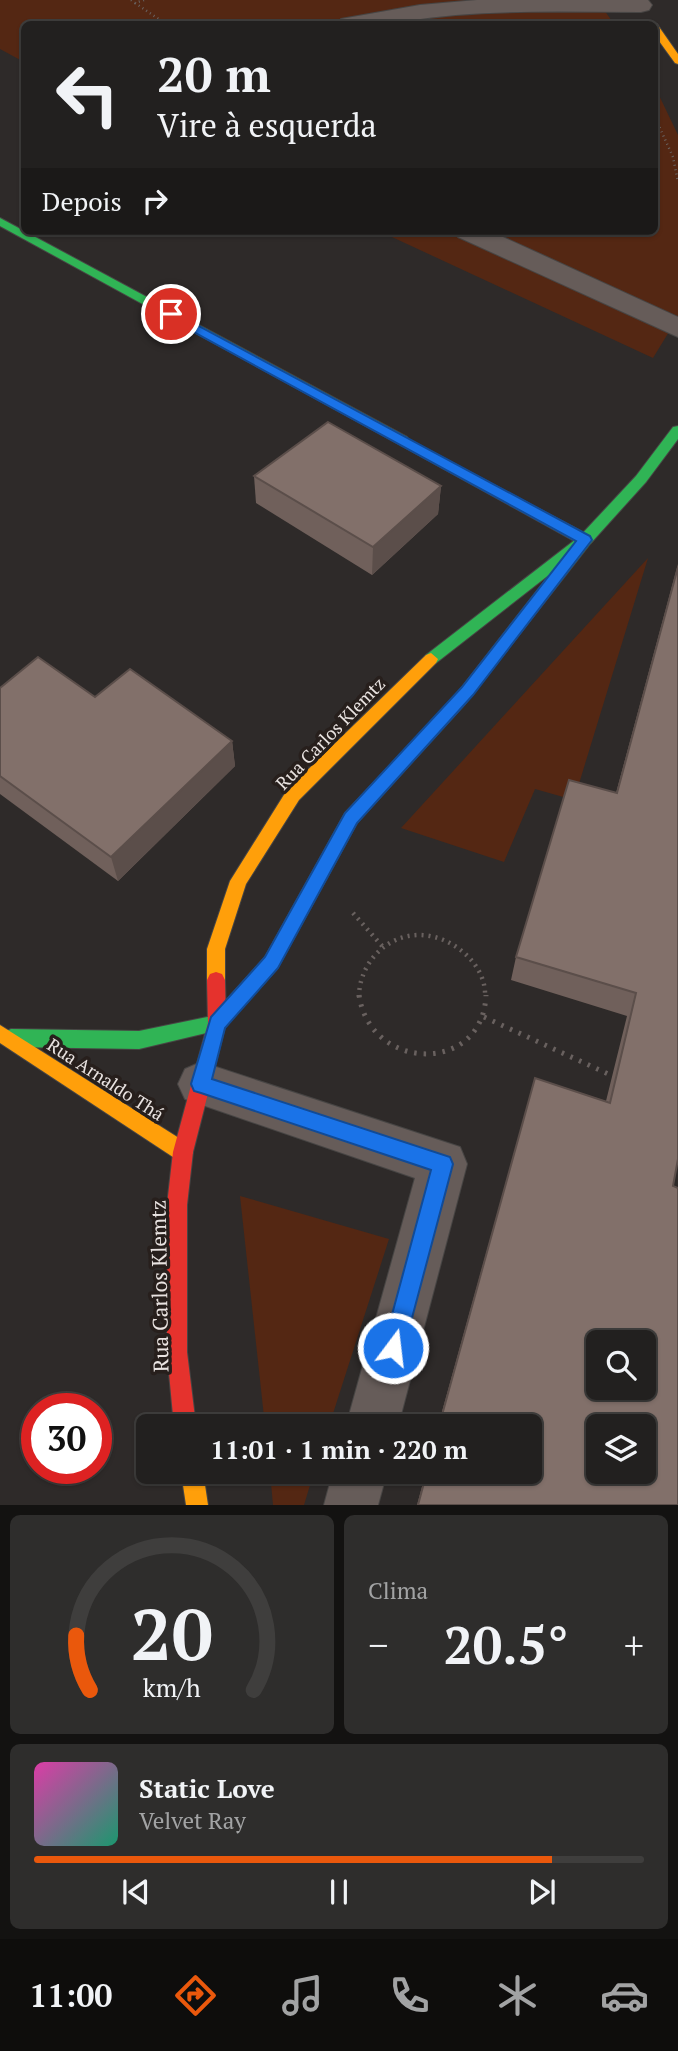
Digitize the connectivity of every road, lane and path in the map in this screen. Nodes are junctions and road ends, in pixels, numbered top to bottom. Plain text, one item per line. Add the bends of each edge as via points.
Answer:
1 (131, 0) edge
2 (144, 0) edge
3 (135, 3) junction
4 (639, 3) edge
5 (162, 21) edge
6 (368, 21) edge
7 (651, 21) edge
8 (658, 31) edge
9 (678, 61) edge
10 (658, 124) edge
11 (678, 182) edge
12 (0, 221) edge
13 (21, 232) edge
14 (26, 235) edge
15 (477, 235) edge
16 (678, 328) edge
17 (678, 430) edge
18 (585, 540) junction
19 (484, 1017) junction
20 (217, 1023) junction
21 (4, 1035) edge
22 (618, 1079) edge
23 (201, 1084) junction
24 (183, 1152) junction
25 (184, 1414) edge
26 (375, 1414) edge
27 (194, 1484) edge
28 (357, 1484) edge
29 (197, 1505) edge
30 (351, 1505) edge

1 - 3 path
2 - 3 path
3 - 5 path
4 - 6 street via 466,9
4 - 7 main road
8 - 9 main road
10 - 11 path
12 - 13 main road
14 - 18 main road
15 - 16 street
17 - 18 main road, Rua Carlos Klemtz
18 - 20 main road, Rua Carlos Klemtz via 468,691 351,818 271,963
18 - 20 main road, Rua Carlos Klemtz via 423,664 293,795 239,881 223,926 216,949
19 - 19 path via 485,979 460,947 442,939 401,938 368,960 360,978 358,998 363,1017 375,1034 414,1054 436,1054 457,1047 474,1034
19 - 22 path
20 - 21 main road, Rua Arnaldo Thá via 139,1040
20 - 23 main road, Rua Carlos Klemtz
21 - 24 main road, Rua Arnaldo Thá
23 - 24 main road, Rua Carlos Klemtz
23 - 26 street via 443,1164
24 - 25 main road, Rua Carlos Klemtz via 175,1270
27 - 29 main road
28 - 30 street

